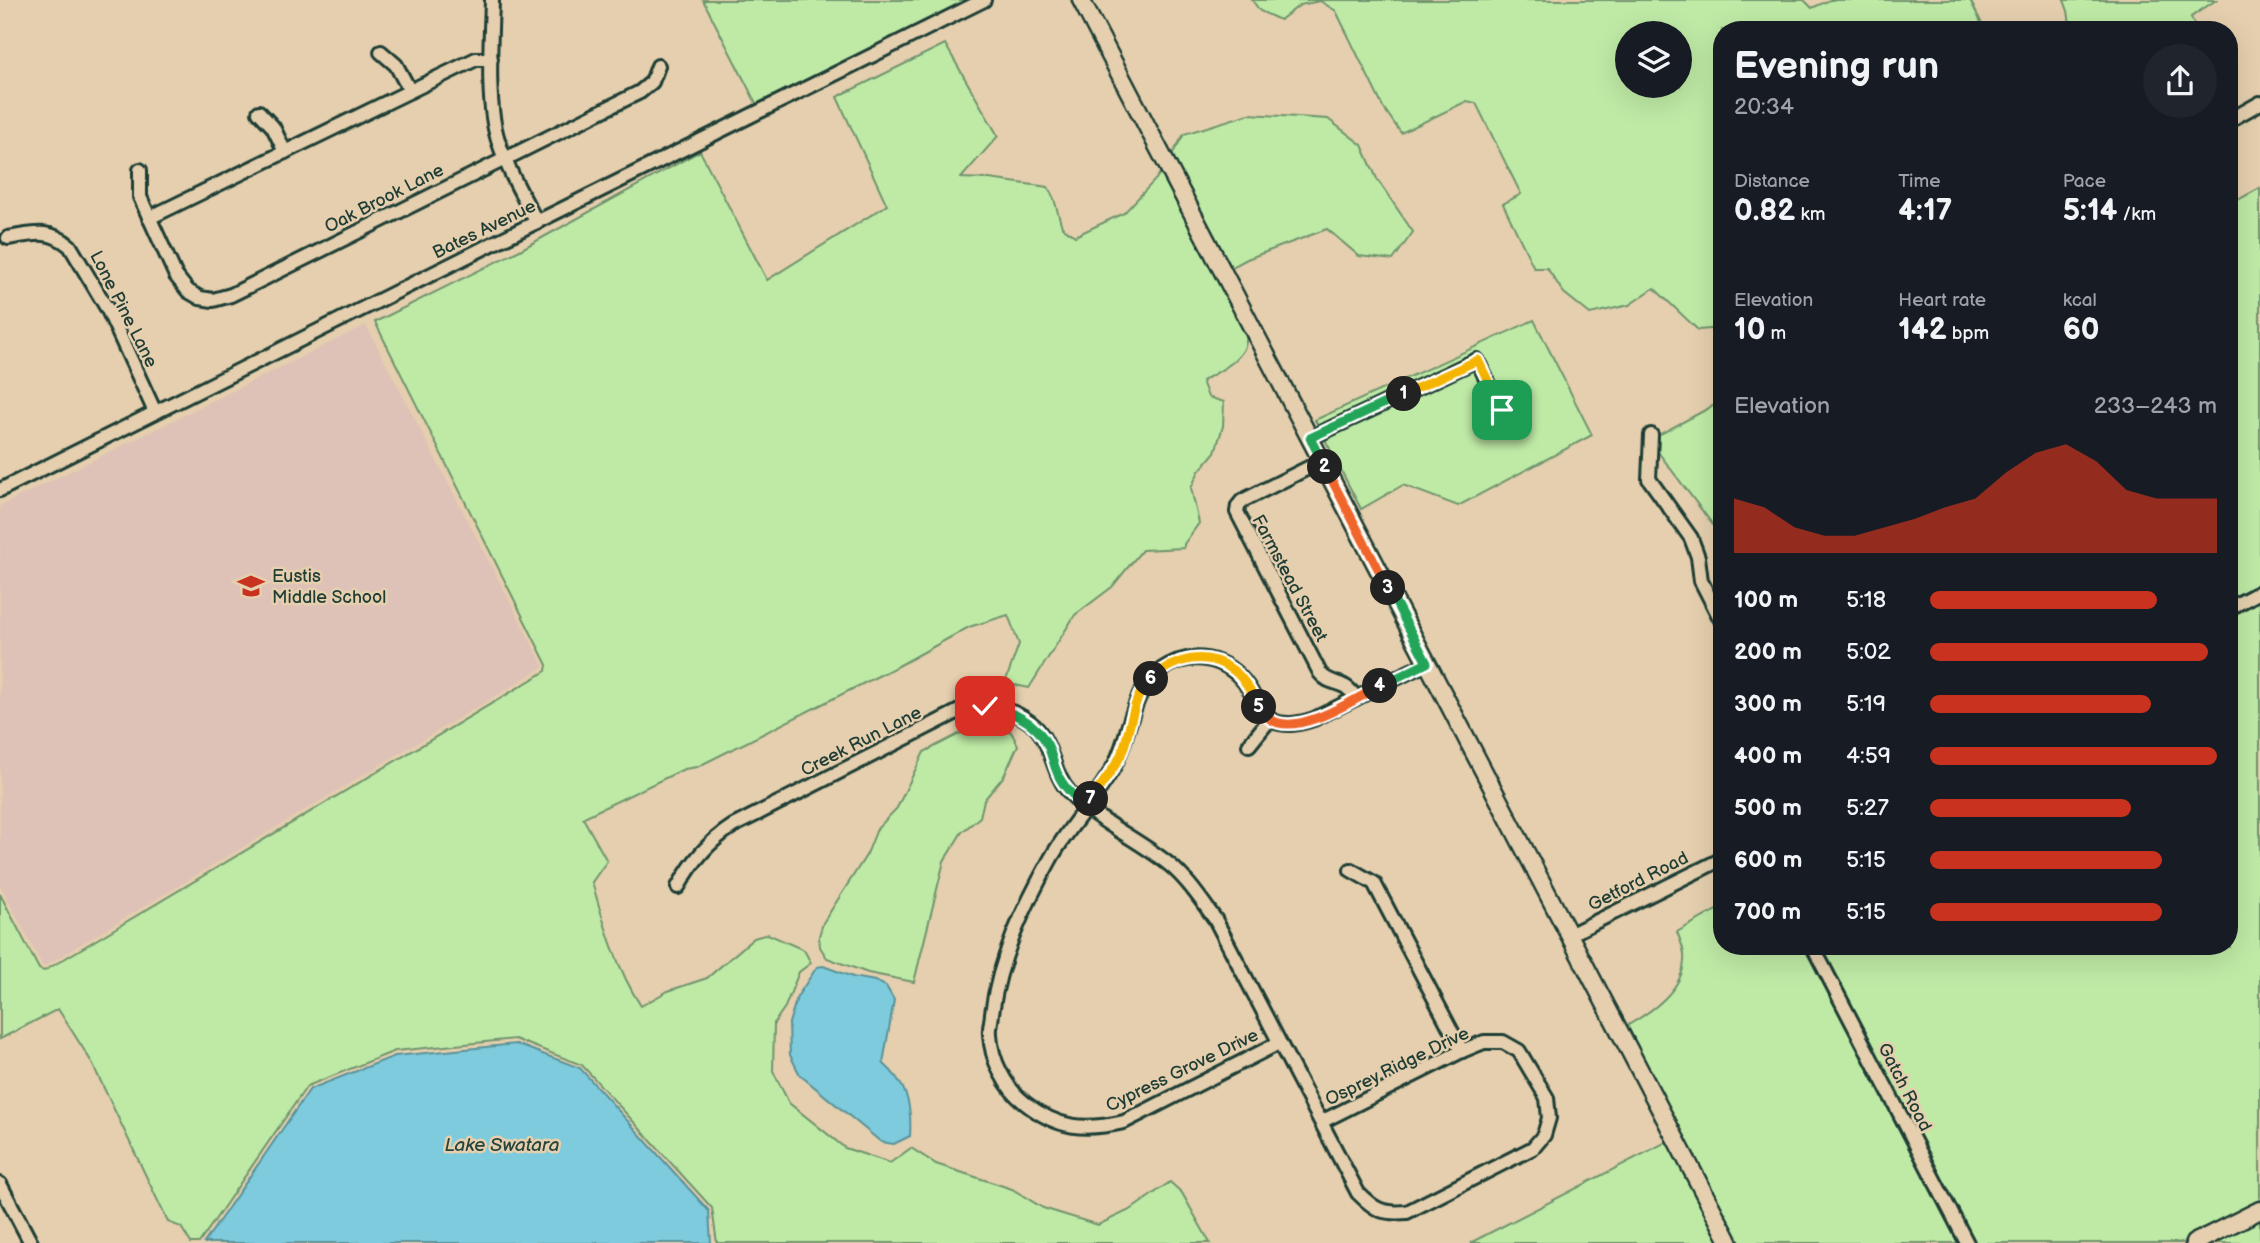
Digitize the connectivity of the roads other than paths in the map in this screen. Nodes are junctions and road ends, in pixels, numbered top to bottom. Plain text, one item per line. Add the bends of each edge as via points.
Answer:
1 (492, 0) edge
2 (984, 0) edge
3 (1081, 0) edge
4 (381, 52) dead end
5 (491, 60) junction
6 (658, 66) dead end
7 (410, 91) junction
8 (2260, 103) edge
9 (259, 112) dead end
10 (2238, 116) edge
11 (285, 152) junction
12 (504, 158) junction
13 (140, 170) dead end
14 (149, 218) junction
15 (537, 223) junction
16 (8, 238) dead end
17 (1502, 410) dead end
18 (155, 412) junction
19 (1651, 435) dead end
20 (1310, 438) junction
21 (1322, 461) junction
22 (0, 490) edge
23 (2260, 592) edge
24 (1713, 604) edge
25 (2238, 604) edge
26 (1427, 663) junction
27 (1356, 698) junction
28 (1270, 719) junction
29 (1249, 746) dead end
30 (1085, 806) junction
31 (1713, 863) edge
32 (1352, 870) dead end
33 (678, 887) dead end
34 (1569, 935) junction
35 (1817, 955) edge
36 (1279, 1043) junction
37 (1462, 1051) junction
38 (1321, 1122) junction
39 (0, 1184) edge
40 (2260, 1210) edge
41 (31, 1243) edge
42 (1730, 1243) edge
43 (1967, 1243) edge
44 (2194, 1243) edge

1 - 5 street
2 - 15 street, Bates Avenue
3 - 20 main road
4 - 7 street via 396,65
5 - 7 street via 476,59
5 - 12 street via 493,118
6 - 12 street, Oak Brook Lane via 652,82 640,92
7 - 11 street
8 - 10 street
9 - 11 street via 273,127
11 - 14 street
12 - 14 street, Oak Brook Lane via 213,300 188,291 176,276
12 - 15 street
13 - 14 street, Oak Brook Lane via 140,197
15 - 18 street, Bates Avenue
16 - 18 street, Lone Pine Lane via 41,233 71,246 108,310
17 - 20 street via 1478,360
18 - 22 street, Bates Avenue
19 - 24 street via 1649,479 1691,538 1701,581
20 - 21 main road
21 - 26 main road
21 - 27 street, Farmstead Street via 1242,501 1237,512 1321,675 1346,686
23 - 25 street
26 - 27 street
26 - 34 main road
27 - 28 street via 1298,724
28 - 29 street
28 - 30 street, Cypress Grove Drive via 1235,671 1200,657 1180,660 1147,682 1137,699 1121,755
30 - 33 street, Creek Run Lane via 1060,781 1047,743 1032,724 985,706 959,711 733,826 714,838
30 - 36 street, Osprey Ridge Drive via 1171,866 1195,892 1215,919
30 - 36 street, Cypress Grove Drive via 1018,924 995,992 990,1034 1011,1090 1042,1117 1098,1128 1124,1122
31 - 34 street, Getford Road
32 - 37 street via 1374,883
34 - 42 main road
35 - 43 street, Gatch Road
36 - 38 street, Osprey Ridge Drive
37 - 38 street, Osprey Ridge Drive
37 - 38 street, Osprey Ridge Drive via 1484,1042 1503,1042 1519,1051 1547,1098 1549,1118 1544,1135 1533,1148 1407,1212 1389,1214 1372,1207 1358,1193
39 - 41 street
40 - 44 main road

